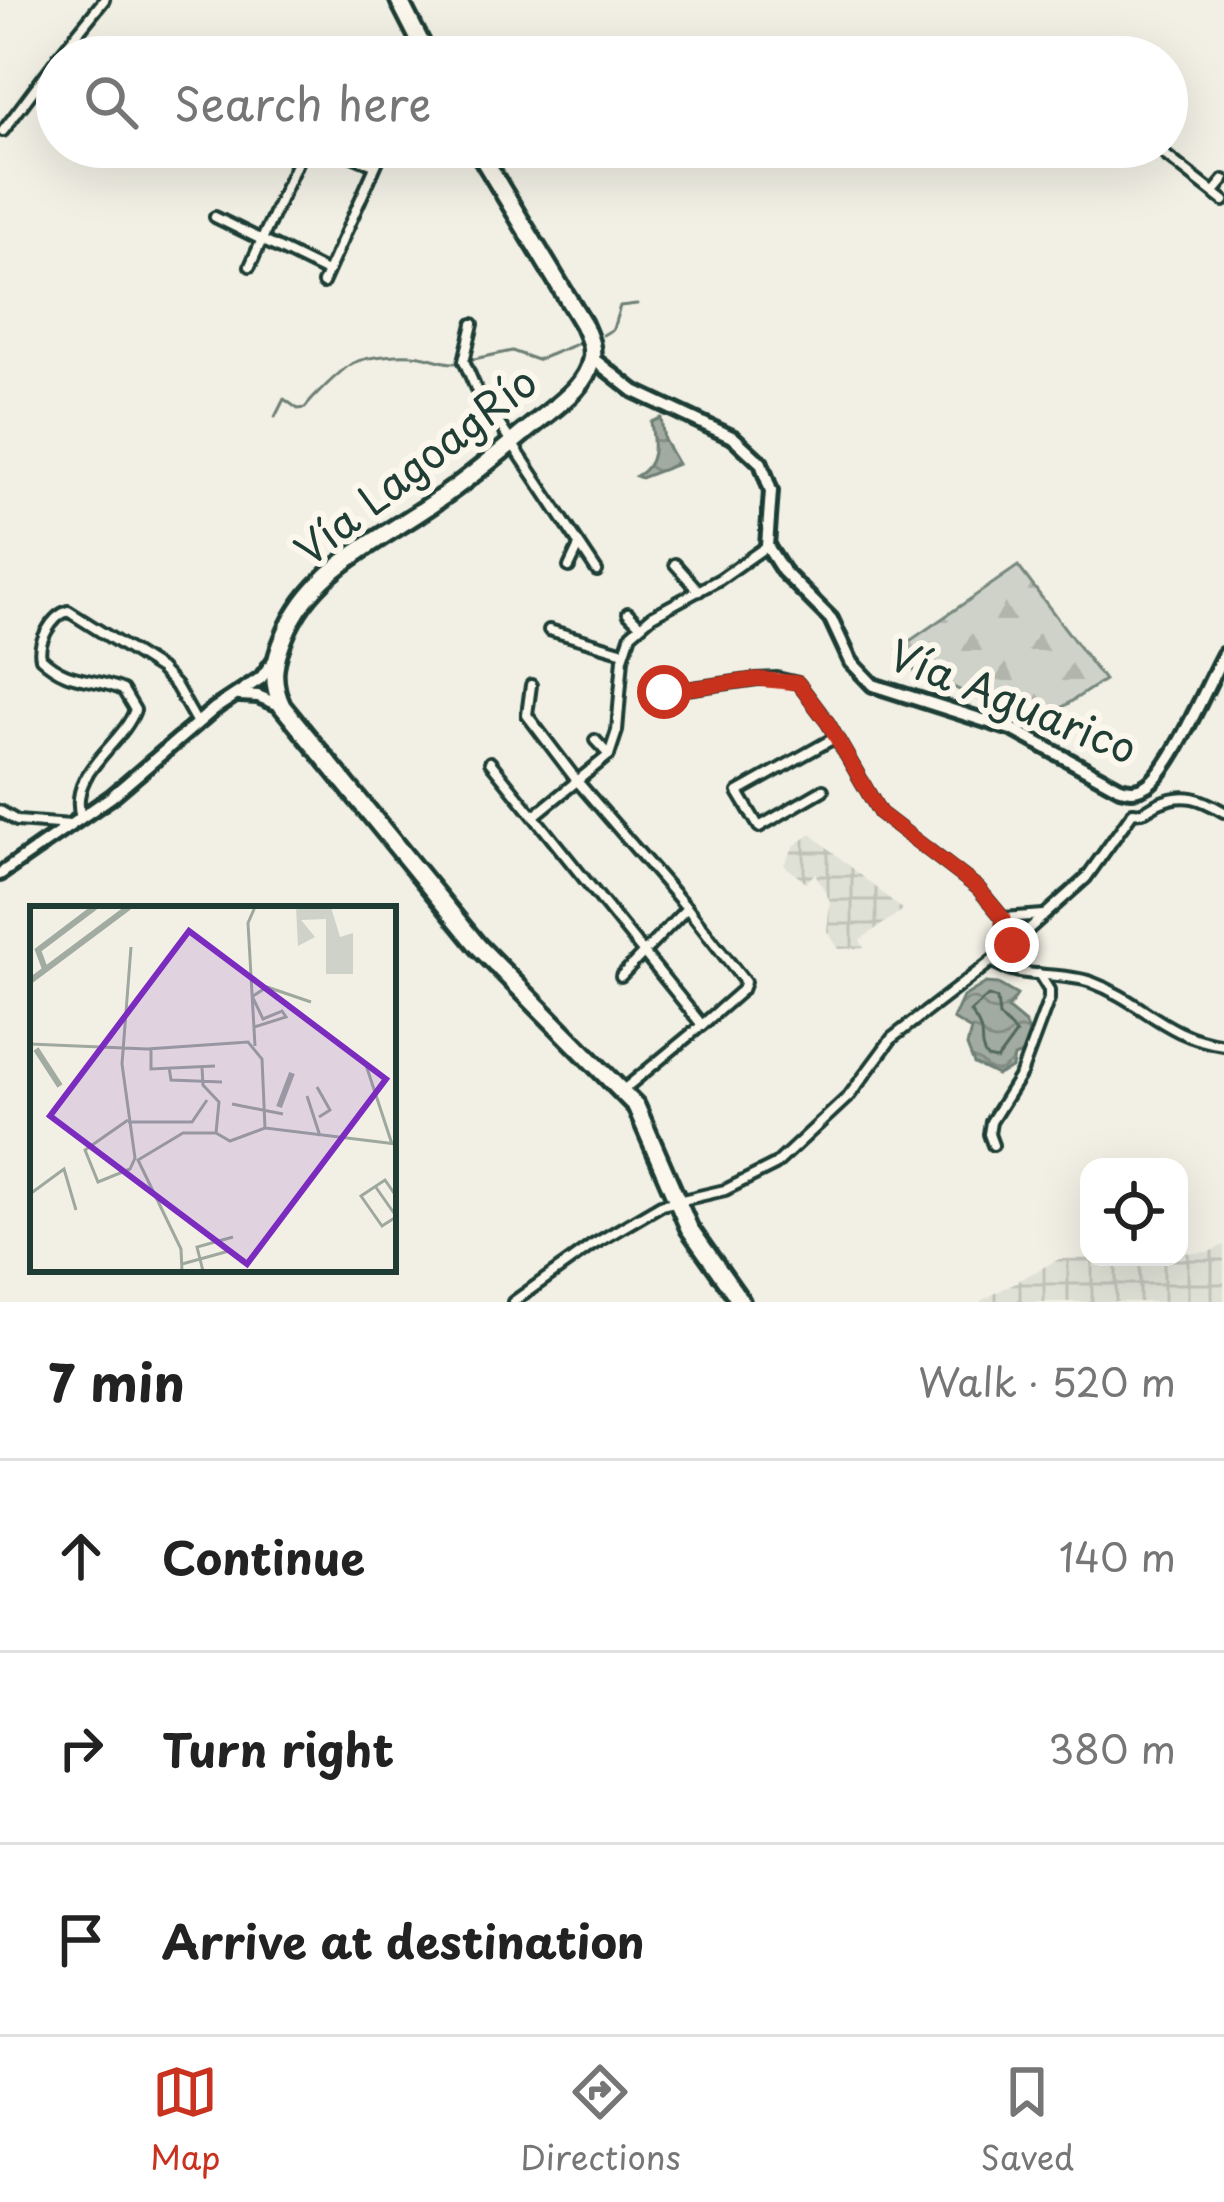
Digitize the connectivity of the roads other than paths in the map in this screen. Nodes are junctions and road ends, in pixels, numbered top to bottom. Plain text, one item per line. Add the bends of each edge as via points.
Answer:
1 (104, 0) edge
2 (399, 0) edge
3 (75, 36) edge
4 (417, 36) edge
5 (36, 87) edge
6 (2, 131) edge
7 (294, 168) edge
8 (373, 168) edge
9 (489, 168) edge
10 (1183, 168) edge
11 (1224, 180) edge
12 (1214, 192) junction
13 (1224, 201) edge
14 (215, 217) dead end
15 (261, 240) junction
16 (250, 266) dead end
17 (472, 324) dead end
18 (592, 358) junction
19 (513, 442) junction
20 (579, 546) junction
21 (766, 546) junction
22 (676, 564) dead end
23 (569, 567) dead end
24 (597, 571) dead end
25 (699, 591) junction
26 (628, 613) dead end
27 (640, 625) junction
28 (549, 630) dead end
29 (624, 652) junction
30 (1224, 654) edge
31 (276, 658) junction
32 (531, 685) dead end
33 (657, 692) dead end
34 (236, 696) junction
35 (282, 706) junction
36 (197, 724) junction
37 (836, 737) junction
38 (595, 740) dead end
39 (609, 755) junction
40 (490, 762) dead end
41 (578, 782) junction
42 (823, 790) dead end
43 (0, 812) edge
44 (1224, 812) edge
45 (534, 816) junction
46 (77, 823) junction
47 (0, 874) edge
48 (687, 908) junction
49 (1046, 915) junction
50 (1003, 918) junction
51 (643, 952) junction
52 (997, 958) junction
53 (1038, 972) junction
54 (620, 976) dead end
55 (702, 1024) junction
56 (1224, 1045) edge
57 (623, 1090) junction
58 (992, 1145) dead end
59 (678, 1200) junction
60 (513, 1302) edge
61 (741, 1302) edge

1 - 3 street
2 - 4 highway
5 - 6 street
7 - 15 street
8 - 15 street via 325,278
9 - 18 highway, Vía LagoagRío via 583,324
10 - 12 street
11 - 12 street
12 - 13 street
14 - 15 street
15 - 16 street
17 - 19 street via 464,361
18 - 19 highway, Vía LagoagRío via 577,386
18 - 21 street via 634,391 751,451 769,477
19 - 20 street
19 - 31 highway, Vía LagoagRío via 319,581
20 - 23 street
20 - 24 street
21 - 25 street
21 - 30 street, Vía Aguarico via 831,619 851,662 873,685 1014,730 1132,791 1161,772
22 - 25 street
25 - 27 street
26 - 27 street
27 - 29 street
28 - 29 street
29 - 39 street
31 - 34 street
31 - 35 highway
32 - 41 street via 527,715
33 - 37 street via 789,680
34 - 35 street
34 - 36 street
35 - 57 highway via 478,946
36 - 46 street
36 - 46 street via 160,669 68,611 56,617 41,658 77,681 123,690 135,710 85,778
37 - 42 street via 738,792 759,827
37 - 50 street via 880,813 978,888
38 - 39 street
39 - 41 street
40 - 45 street
41 - 45 street
41 - 48 street
43 - 46 street via 17,821
44 - 49 street via 1192,796 1133,812 1099,864
45 - 51 street
46 - 47 street
48 - 51 street
48 - 55 street via 745,982
49 - 50 street
49 - 52 street
50 - 52 street
51 - 54 street
51 - 55 street
52 - 53 street via 1002,968
52 - 59 street via 892,1038 849,1096 775,1165 725,1190
53 - 56 street via 1091,982 1181,1036
53 - 58 street via 1049,999 1021,1074 991,1122
55 - 57 street
57 - 59 highway
59 - 60 street via 591,1246
59 - 61 highway

